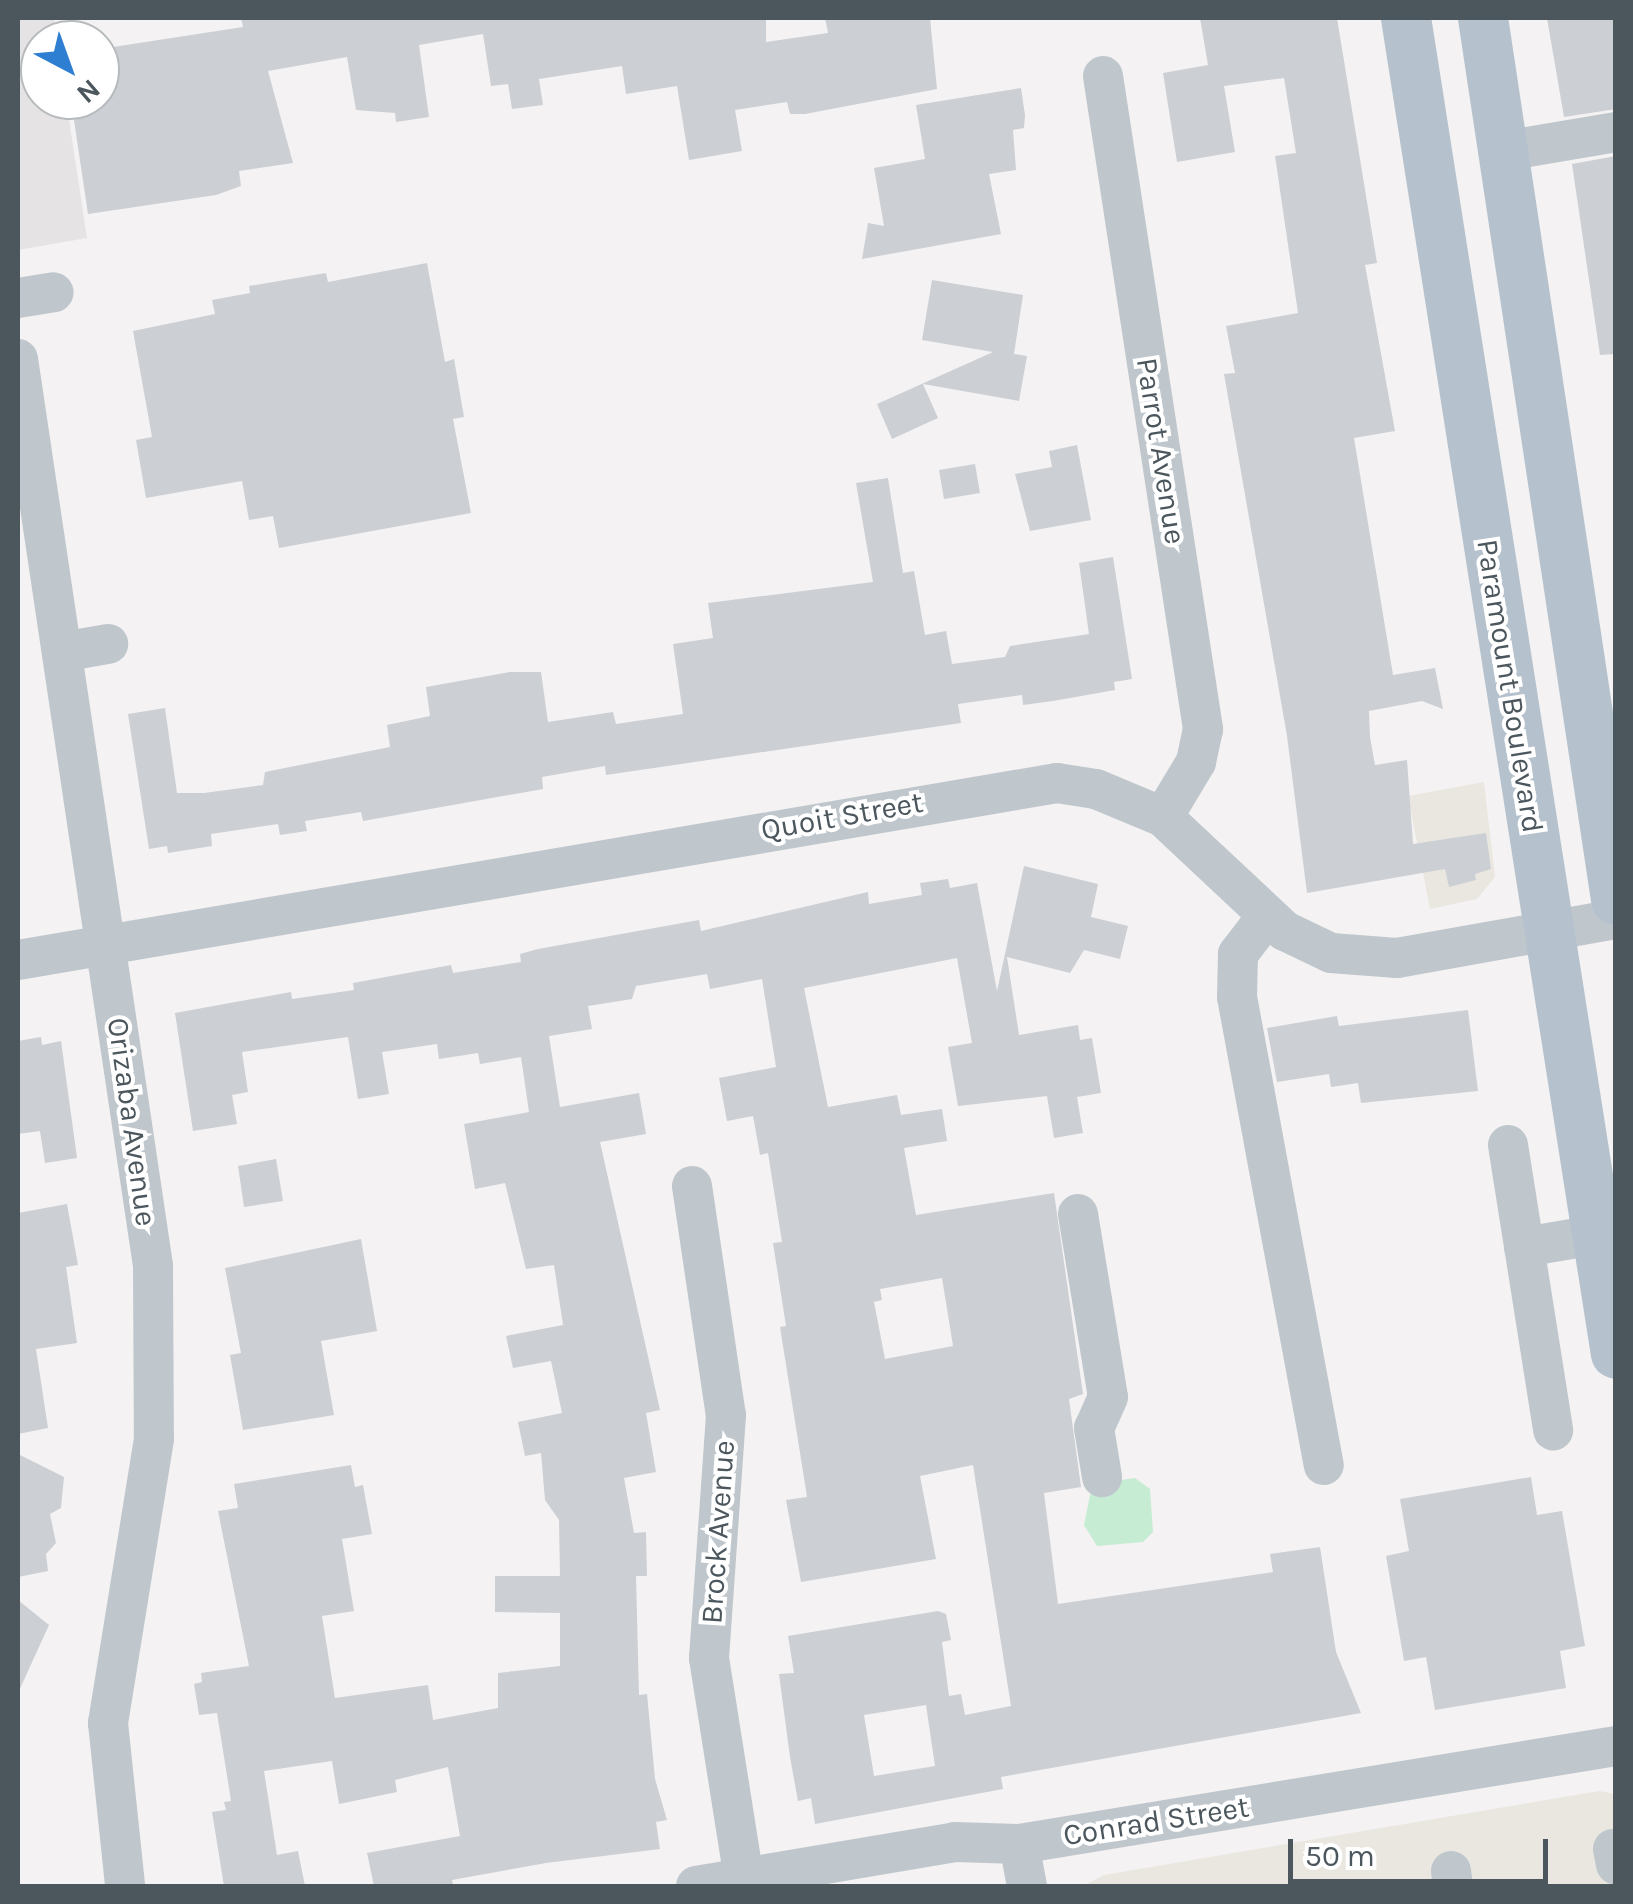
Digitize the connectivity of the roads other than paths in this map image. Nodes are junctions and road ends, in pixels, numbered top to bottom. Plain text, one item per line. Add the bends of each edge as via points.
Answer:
1 (1406, 18) edge
2 (1483, 18) edge
3 (1103, 76) dead end
4 (1616, 132) edge
5 (1504, 151) junction
6 (18, 359) edge
7 (27, 486) edge
8 (108, 644) dead end
9 (62, 652) junction
10 (1163, 816) junction
11 (1616, 900) edge
12 (1267, 916) junction
13 (1616, 919) edge
14 (1548, 930) junction
15 (106, 945) junction
16 (18, 960) edge
17 (1508, 1146) dead end
18 (692, 1186) dead end
19 (1078, 1214) dead end
20 (1595, 1235) junction
21 (1524, 1247) junction
22 (1616, 1354) edge
23 (1553, 1430) dead end
24 (1324, 1465) dead end
25 (1102, 1477) dead end
26 (1616, 1746) edge
27 (1019, 1844) junction
28 (744, 1878) junction
29 (124, 1886) edge
30 (696, 1886) edge
31 (1027, 1886) edge

1 - 14 main road, Paramount Boulevard
2 - 5 main road
3 - 10 street, Parrot Avenue via 1203,728 1196,762
4 - 5 street
5 - 11 main road
6 - 7 street, Orizaba Avenue
7 - 9 street, Orizaba Avenue
8 - 9 street
9 - 15 street, Orizaba Avenue
10 - 12 street, Quoit Street
10 - 15 street, Quoit Street via 1096,789 1015,786
12 - 14 street, Quoit Street via 1306,944 1356,958 1397,958
12 - 24 street via 1238,954 1237,996
13 - 14 street, Quoit Street
14 - 20 main road, Paramount Boulevard
15 - 16 street, Quoit Street
15 - 29 street, Orizaba Avenue via 144,1187 156,1326 152,1453 108,1723
17 - 21 street
18 - 28 street, Brock Avenue via 726,1415 709,1658
19 - 25 street via 1108,1397 1094,1428
20 - 21 street
20 - 22 main road, Paramount Boulevard
21 - 23 street
26 - 27 street, Conrad Street
27 - 28 street, Conrad Street via 955,1842
27 - 31 street
28 - 30 street, Conrad Street

